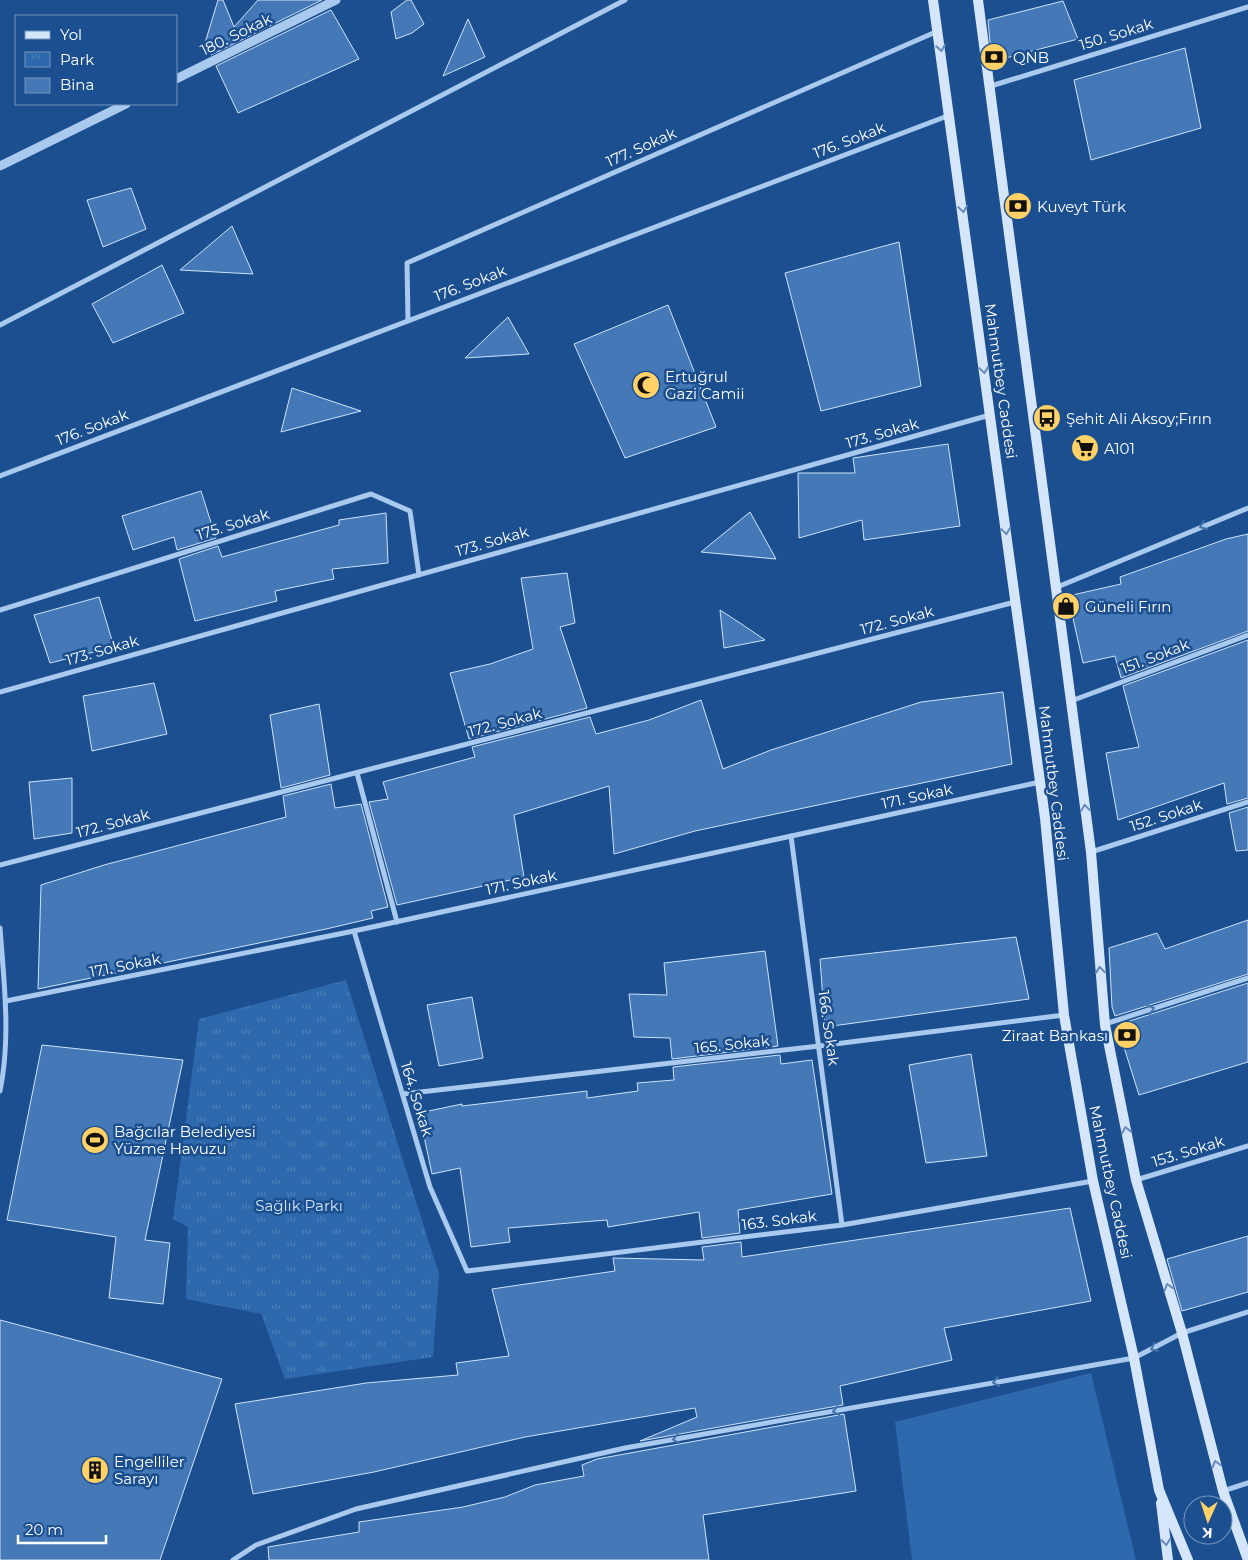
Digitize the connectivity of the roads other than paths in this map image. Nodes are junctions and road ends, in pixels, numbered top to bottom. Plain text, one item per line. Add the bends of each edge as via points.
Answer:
1 (336, 0) edge
2 (625, 0) edge
3 (933, 0) edge
4 (978, 0) edge
5 (1248, 7) edge
6 (938, 30) junction
7 (178, 78) edge
8 (991, 86) junction
9 (124, 105) edge
10 (950, 115) junction
11 (0, 166) edge
12 (408, 321) junction
13 (0, 325) edge
14 (990, 415) junction
15 (0, 476) edge
16 (1248, 508) edge
17 (419, 575) junction
18 (1055, 588) junction
19 (1016, 602) junction
20 (0, 610) edge
21 (1248, 634) edge
22 (0, 692) edge
23 (1071, 702) junction
24 (357, 773) junction
25 (1040, 782) junction
26 (1248, 802) edge
27 (791, 836) junction
28 (1091, 852) junction
29 (0, 866) edge
30 (397, 922) junction
31 (0, 928) edge
32 (354, 931) junction
33 (1248, 978) edge
34 (6, 1001) junction
35 (1064, 1015) junction
36 (1105, 1024) junction
37 (819, 1046) junction
38 (2, 1067) edge
39 (0, 1091) edge
40 (402, 1094) junction
41 (1248, 1146) edge
42 (1136, 1180) junction
43 (1093, 1181) junction
44 (842, 1225) junction
45 (467, 1271) joint
46 (1248, 1312) edge
47 (1182, 1333) junction
48 (1134, 1358) junction
49 (1248, 1483) edge
50 (1159, 1490) junction
51 (1224, 1491) junction
52 (233, 1560) edge
53 (1168, 1560) edge
54 (1188, 1560) edge
55 (1248, 1560) edge

1 - 7 street, 180. Sokak
2 - 13 street
3 - 6 main road, Mahmutbey Caddesi
4 - 8 main road, Mahmutbey Caddesi
5 - 8 street, 150. Sokak
6 -> 10 main road, Mahmutbey Caddesi
6 - 12 street, 177. Sokak via 407,263
8 - 18 main road, Mahmutbey Caddesi
9 - 11 street
10 - 12 street, 176. Sokak
10 -> 14 main road, Mahmutbey Caddesi
12 - 15 street, 176. Sokak
14 - 17 street, 173. Sokak
14 -> 19 main road, Mahmutbey Caddesi
16 -> 18 street
17 - 20 street, 175. Sokak via 410,511 371,494
17 - 22 street, 173. Sokak
18 - 23 main road, Mahmutbey Caddesi
19 - 24 street, 172. Sokak
19 - 25 main road, Mahmutbey Caddesi
21 - 23 street, 151. Sokak
28 -> 23 main road, Mahmutbey Caddesi
24 - 29 street, 172. Sokak
24 - 30 street
25 - 27 street, 171. Sokak
25 - 35 main road, Mahmutbey Caddesi
26 - 28 street, 152. Sokak
27 - 30 street, 171. Sokak
27 - 37 street, 166. Sokak
36 -> 28 main road, Mahmutbey Caddesi
30 - 32 street, 171. Sokak
31 - 34 street
32 - 34 street, 171. Sokak
32 - 40 street, 164. Sokak
36 -> 33 street
34 - 38 street
35 - 37 street, 165. Sokak
35 - 43 main road, Mahmutbey Caddesi
42 -> 36 main road, Mahmutbey Caddesi
37 - 40 street, 165. Sokak
37 - 44 street, 166. Sokak
38 - 39 street
40 - 45 street, 164. Sokak via 430,1187
41 - 42 street, 153. Sokak
47 -> 42 main road, Mahmutbey Caddesi
43 - 44 street, 163. Sokak
43 - 48 main road, Mahmutbey Caddesi
44 - 45 street, 163. Sokak
46 - 47 street
47 -> 48 street
51 -> 47 main road, Mahmutbey Caddesi
48 - 50 main road, Mahmutbey Caddesi
48 -> 52 street via 625,1448 356,1509 256,1545
49 - 51 street
50 -> 53 main road
50 - 54 main road, Mahmutbey Caddesi
51 - 55 main road, Mahmutbey Caddesi

